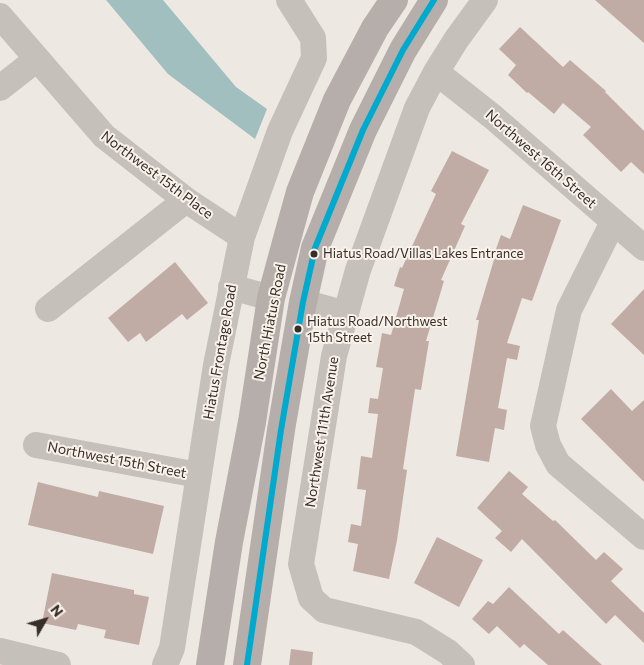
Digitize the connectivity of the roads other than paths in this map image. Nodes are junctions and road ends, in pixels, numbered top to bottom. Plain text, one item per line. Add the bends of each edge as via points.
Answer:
1 (289, 0) edge
2 (394, 0) edge
3 (434, 0) edge
4 (485, 0) edge
5 (0, 16) edge
6 (36, 59) junction
7 (436, 72) junction
8 (0, 88) edge
9 (186, 200) junction
10 (613, 222) junction
11 (242, 237) junction
12 (644, 248) edge
13 (232, 287) junction
14 (271, 298) junction
15 (303, 302) junction
16 (48, 309) dead end
17 (346, 314) junction
18 (36, 445) dead end
19 (198, 475) junction
20 (644, 537) edge
21 (0, 651) edge
22 (58, 665) edge
23 (165, 665) edge
24 (210, 665) edge
25 (247, 665) edge
26 (462, 665) edge

1 - 11 street, Hiatus Frontage Road via 314,38 314,58 274,146
2 - 14 main road, North Hiatus Road via 375,28 337,100 300,192
3 - 15 main road, North Hiatus Road via 403,50 363,130 315,248
4 - 7 street, Northwest 111th Avenue
5 - 6 street, Northwest 15th Place
6 - 8 street
6 - 9 street, Northwest 15th Place via 104,136
7 - 10 street, Northwest 16th Street via 493,116
7 - 17 street, Northwest 111th Avenue via 417,108 358,270
9 - 11 street, Northwest 15th Place
9 - 16 street
10 - 12 street, Northwest 16th Street
10 - 20 street via 569,310 543,426 558,464
11 - 13 street, Hiatus Frontage Road
13 - 14 street
13 - 19 street, Hiatus Frontage Road
14 - 15 main road
14 - 24 main road, North Hiatus Road
15 - 17 street
15 - 25 main road, North Hiatus Road
17 - 26 street, Northwest 111th Avenue via 334,356 301,564 311,598 324,610 416,632
18 - 19 street, Northwest 15th Street
19 - 23 street, Hiatus Frontage Road via 172,648
21 - 22 street

